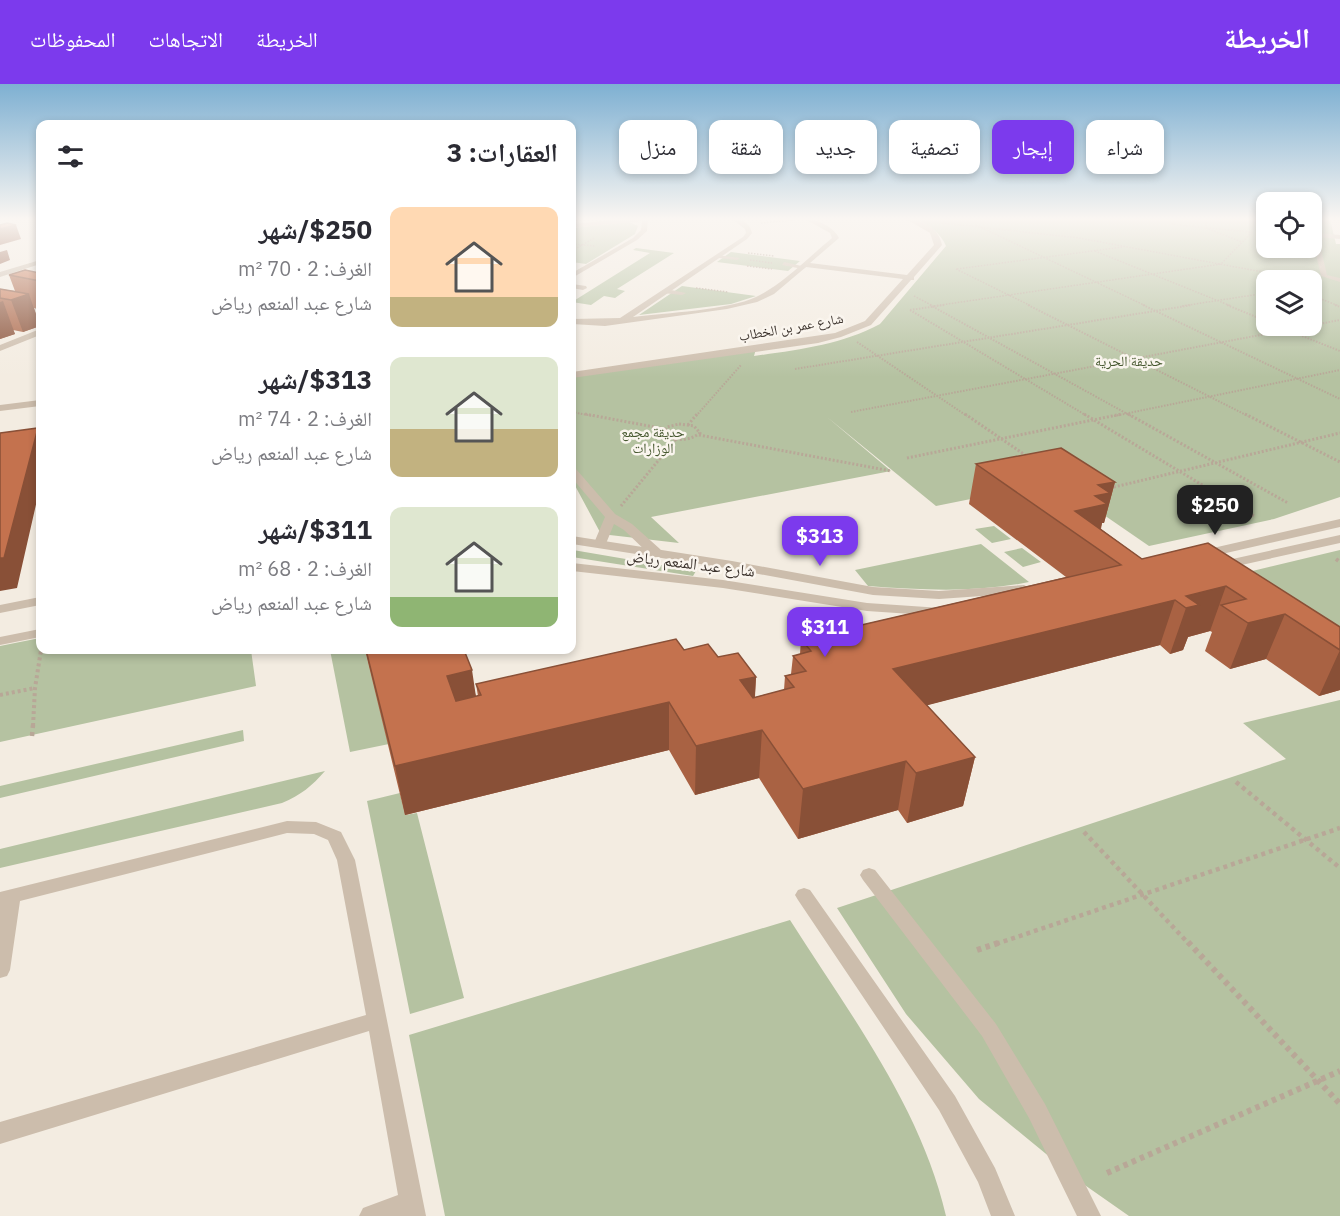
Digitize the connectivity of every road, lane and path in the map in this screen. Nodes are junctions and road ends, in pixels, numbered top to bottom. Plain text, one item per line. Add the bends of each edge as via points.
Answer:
1 (695, 272) edge
2 (796, 272) edge
3 (856, 272) edge
4 (916, 272) edge
5 (962, 272) edge
6 (1073, 272) edge
7 (1145, 272) edge
8 (1173, 272) edge
9 (1323, 272) edge
10 (1153, 275) junction
11 (911, 278) junction
12 (1340, 280) edge
13 (1097, 283) junction
14 (675, 285) junction
15 (576, 287) edge
16 (583, 288) dead end
17 (666, 291) junction
18 (682, 293) dead end
19 (1256, 295) edge
20 (914, 296) dead end
21 (1009, 296) junction
22 (763, 297) junction
23 (1322, 300) edge
24 (1216, 301) junction
25 (934, 307) junction
26 (1340, 307) edge
27 (1155, 311) junction
28 (1256, 317) edge
29 (1340, 320) edge
30 (621, 321) junction
31 (576, 322) edge
32 (1322, 323) edge
33 (1066, 325) junction
34 (36, 334) edge
35 (1258, 336) edge
36 (1303, 336) edge
37 (989, 338) junction
38 (856, 342) dead end
39 (963, 342) junction
40 (1222, 343) junction
41 (0, 348) edge
42 (756, 349) junction
43 (1340, 351) edge
44 (877, 356) junction
45 (1134, 359) junction
46 (795, 369) dead end
47 (1340, 370) edge
48 (576, 374) edge
49 (1055, 374) junction
50 (1296, 379) junction
51 (1026, 380) junction
52 (937, 396) junction
53 (1209, 396) junction
54 (1340, 399) edge
55 (36, 404) edge
56 (0, 408) edge
57 (851, 412) dead end
58 (576, 413) edge
59 (1126, 413) junction
60 (1094, 420) junction
61 (688, 424) junction
62 (664, 429) junction
63 (1340, 433) edge
64 (699, 435) junction
65 (676, 439) junction
66 (1000, 439) junction
67 (1301, 443) junction
68 (1028, 457) edge
69 (907, 458) dead end
70 (1340, 462) edge
71 (1215, 463) junction
72 (891, 471) dead end
73 (1180, 471) junction
74 (576, 476) edge
75 (1104, 489) edge
76 (1288, 503) dead end
77 (1254, 516) dead end
78 (611, 517) junction
79 (1340, 523) edge
80 (1340, 539) edge
81 (576, 540) edge
82 (600, 543) junction
83 (655, 552) junction
84 (1183, 559) edge
85 (732, 565) junction
86 (576, 567) edge
87 (1204, 570) edge
88 (723, 584) junction
89 (1042, 587) edge
90 (36, 602) edge
91 (0, 609) edge
92 (955, 612) edge
93 (36, 634) edge
94 (0, 641) edge
95 (40, 654) edge
96 (35, 688) junction
97 (0, 695) edge
98 (32, 736) dead end
99 (1236, 782) dead end
100 (1340, 828) edge
101 (1084, 832) dead end
102 (1305, 840) junction
103 (1340, 868) edge
104 (869, 875) dead end
105 (804, 894) dead end
106 (1143, 896) junction
107 (6, 897) edge
108 (977, 950) dead end
109 (0, 970) edge
110 (377, 1020) junction
111 (1340, 1071) edge
112 (1319, 1081) junction
113 (1340, 1104) edge
114 (0, 1133) edge
115 (1107, 1173) dead end
116 (413, 1209) edge
117 (371, 1216) edge
118 (1003, 1216) edge
119 (1089, 1216) edge

1 - 14 street
2 - 22 street
3 - 11 street
4 - 11 street, شارع عمر بن الخطاب
5 - 21 path
6 - 13 path
7 - 10 path
8 - 10 path
9 - 12 lane via 1324,276
10 - 13 path
10 - 24 path
11 - 42 street, شارع عمر بن الخطاب via 877,316 855,330
13 - 21 path
13 - 27 path
14 - 17 street
14 - 22 path
15 - 16 lane
17 - 18 lane
17 - 30 street
19 - 24 path
20 - 25 path
21 - 25 path
21 - 33 path
22 - 30 street via 738,305
23 - 26 path
24 - 27 path
24 - 28 path
25 - 37 path
25 - 39 path via 910,310
27 - 33 path
27 - 40 path
29 - 32 path
30 - 31 street
33 - 37 path
33 - 45 path
34 - 41 street
35 - 40 path
36 - 43 path
37 - 39 path
37 - 49 path
38 - 44 path
39 - 44 path
39 - 51 path
40 - 45 path
40 - 50 path
42 - 48 street, شارع عمر بن الخطاب
42 - 61 path
44 - 46 path
44 - 52 path
45 - 49 path
45 - 53 path
47 - 50 path
49 - 51 path
49 - 59 path
50 - 53 path
50 - 54 path
51 - 52 path
51 - 60 path
52 - 57 path
52 - 66 path
53 - 59 path
53 - 67 path
55 - 56 street
58 - 62 path
59 - 60 path
59 - 71 path
60 - 66 path
60 - 73 path
61 - 62 path
61 - 64 path via 700,430
62 - 65 path via 665,435
63 - 67 path
64 - 65 path
64 - 72 path
65 - 78 path
66 - 68 path
66 - 69 path
67 - 70 path
67 - 71 path
71 - 73 path
71 - 76 path
73 - 75 path
73 - 77 path
74 - 78 street
78 - 82 street
78 - 83 street
79 - 84 street
80 - 87 street
81 - 82 street, شارع عبد المنعم رياض
82 - 83 street, شارع عبد المنعم رياض
83 - 85 street, شارع عبد المنعم رياض
85 - 88 street
85 - 89 street, شارع عبد المنعم رياض via 840,586 906,593 971,594
86 - 88 street, شارع عبد المنعم رياض
88 - 92 street, شارع عبد المنعم رياض via 867,607
90 - 91 street
93 - 94 street
95 - 96 path
96 - 97 path
96 - 98 path
99 - 102 path
100 - 102 path
101 - 106 path
102 - 103 path
102 - 106 path
104 - 119 lane via 989,1030 1037,1111
105 - 118 lane via 947,1103 987,1176
106 - 108 path
106 - 112 path
107 - 109 lane
107 - 110 lane via 287,827 316,828 335,836 346,860
110 - 114 lane
110 - 116 lane
111 - 112 path
112 - 113 path
112 - 115 path
116 - 117 lane

